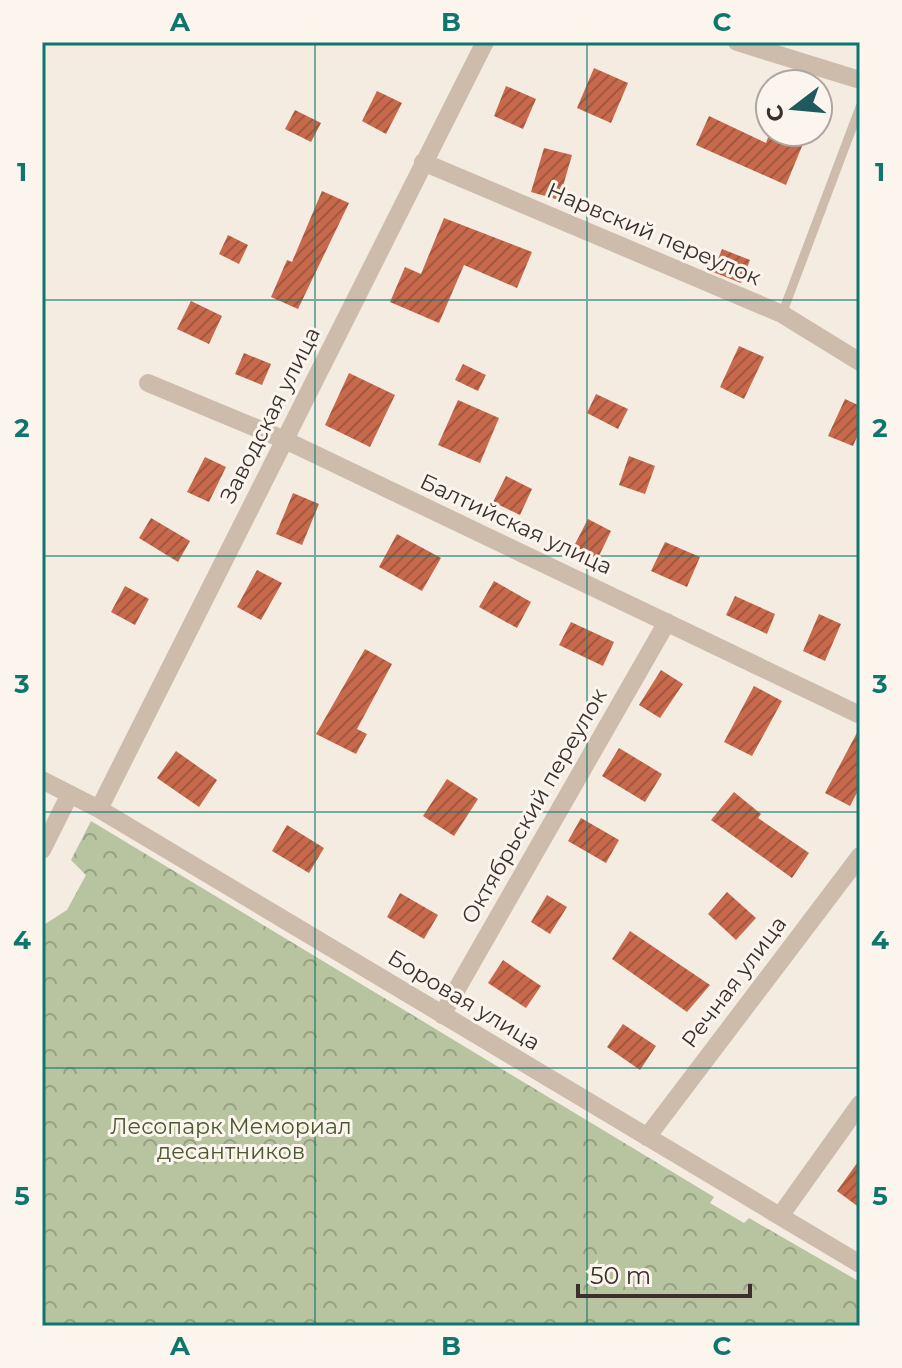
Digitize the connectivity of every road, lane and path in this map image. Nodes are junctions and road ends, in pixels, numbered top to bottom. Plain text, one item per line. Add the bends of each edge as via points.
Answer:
1 (485, 42) edge
2 (737, 42) edge
3 (860, 80) edge
4 (860, 107) edge
5 (423, 162) junction
6 (782, 314) junction
7 (860, 362) edge
8 (148, 383) dead end
9 (285, 440) junction
10 (667, 622) junction
11 (860, 715) edge
12 (42, 780) edge
13 (70, 794) junction
14 (99, 809) junction
15 (42, 850) edge
16 (860, 856) edge
17 (442, 1015) junction
18 (860, 1104) edge
19 (647, 1137) junction
20 (780, 1216) junction
21 (860, 1264) edge

1 - 5 street, Заводская улица
2 - 3 street
4 - 6 lane
5 - 6 street, Нарвский переулок
5 - 9 street, Заводская улица
6 - 7 street, Нарвский переулок
8 - 9 street, Балтийская улица
9 - 10 street, Балтийская улица
9 - 14 street, Заводская улица
10 - 11 street, Балтийская улица
10 - 17 street, Октябрьский переулок
12 - 13 street, Боровая улица
13 - 14 street, Боровая улица
13 - 15 street
14 - 17 street, Боровая улица
16 - 19 street, Речная улица
17 - 19 street, Боровая улица
18 - 20 street
19 - 20 street, Боровая улица
20 - 21 street, Боровая улица

